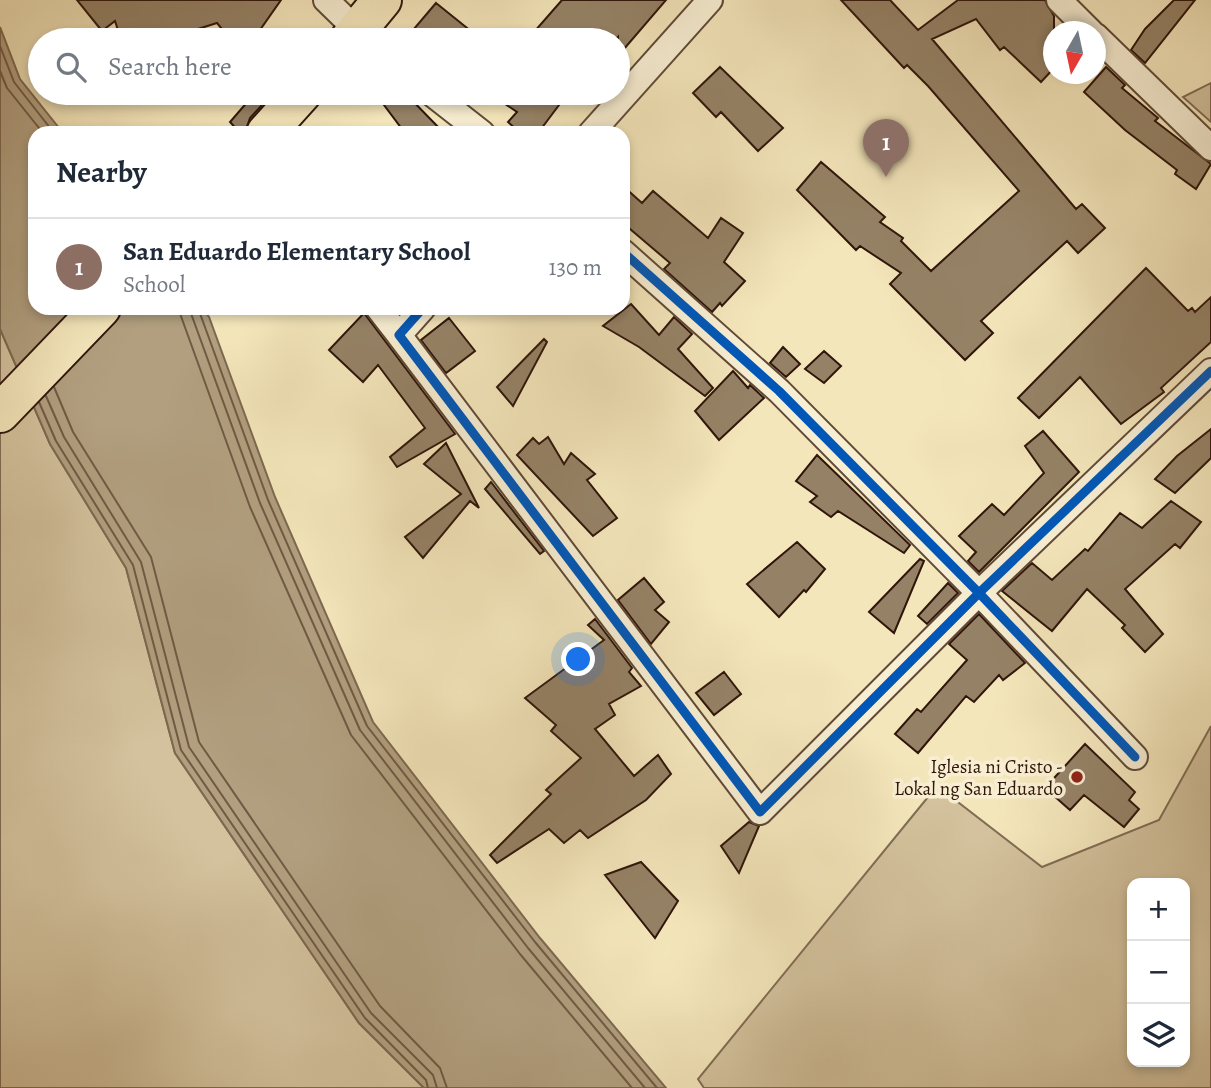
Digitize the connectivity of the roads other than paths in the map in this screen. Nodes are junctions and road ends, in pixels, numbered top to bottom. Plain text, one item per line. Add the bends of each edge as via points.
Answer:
1 (326, 0) edge
2 (382, 0) edge
3 (710, 0) edge
4 (1059, 0) edge
5 (1080, 21) edge
6 (350, 28) edge
7 (364, 28) edge
8 (1106, 46) edge
9 (630, 89) edge
10 (291, 105) edge
11 (446, 105) edge
12 (616, 105) edge
13 (272, 126) edge
14 (473, 126) edge
15 (597, 126) edge
16 (1211, 148) edge
17 (630, 258) edge
18 (94, 315) edge
19 (383, 315) edge
20 (417, 315) edge
21 (399, 335) junction
22 (1211, 371) edge
23 (0, 413) edge
24 (979, 593) junction
25 (1135, 757) dead end

1 - 6 street
2 - 7 main road
3 - 9 street
4 - 5 street
8 - 16 street
10 - 13 main road
11 - 14 street
12 - 15 street
17 - 24 street via 779,391
18 - 23 main road
19 - 21 street
20 - 21 street
21 - 24 street via 760,812
22 - 24 street
24 - 25 street

